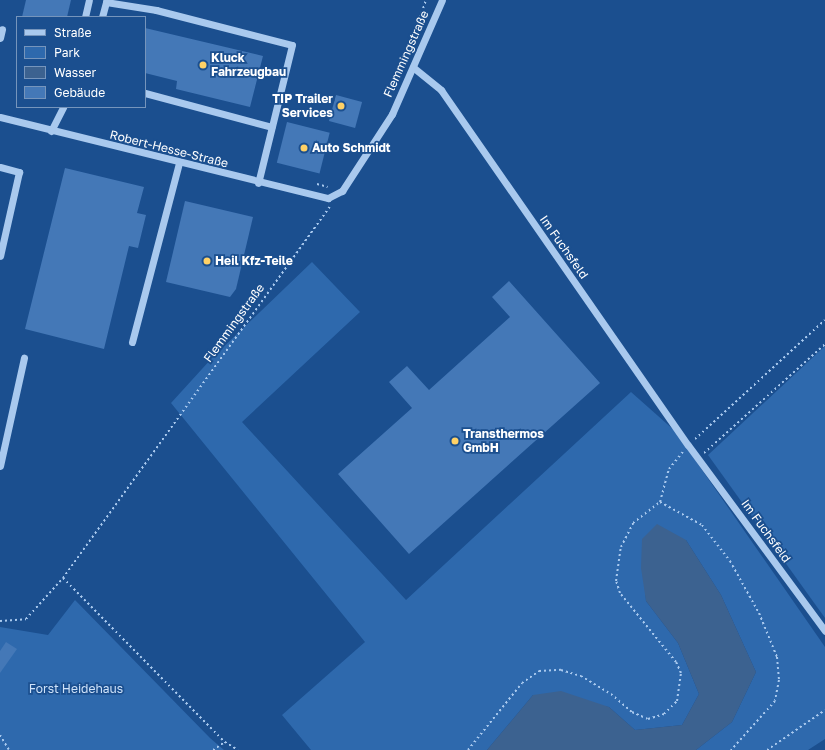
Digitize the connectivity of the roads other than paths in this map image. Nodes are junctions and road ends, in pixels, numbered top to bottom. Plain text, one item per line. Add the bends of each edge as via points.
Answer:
1 (90, 0) edge
2 (442, 0) edge
3 (85, 16) edge
4 (102, 16) edge
5 (2, 29) dead end
6 (0, 38) edge
7 (414, 68) junction
8 (146, 94) edge
9 (63, 108) edge
10 (0, 117) edge
11 (272, 127) junction
12 (51, 132) junction
13 (179, 163) junction
14 (0, 167) edge
15 (258, 183) junction
16 (333, 196) joint
17 (0, 256) edge
18 (132, 342) dead end
19 (24, 358) dead end
20 (0, 466) edge
21 (825, 630) edge

1 - 3 street
2 - 7 street, Flemmingstraße
4 - 11 street via 106,2 156,10 292,45
5 - 6 street
7 - 16 street, Flemmingstraße via 392,114 342,191
7 - 21 street, Im Fuchsfeld via 441,90 688,445
8 - 11 street
9 - 12 street
10 - 12 street, Robert-Hesse-Straße
11 - 15 street
12 - 13 street, Robert-Hesse-Straße
13 - 15 street, Robert-Hesse-Straße
13 - 18 street
14 - 17 street via 19,172
15 - 16 street, Robert-Hesse-Straße via 323,198
19 - 20 street

